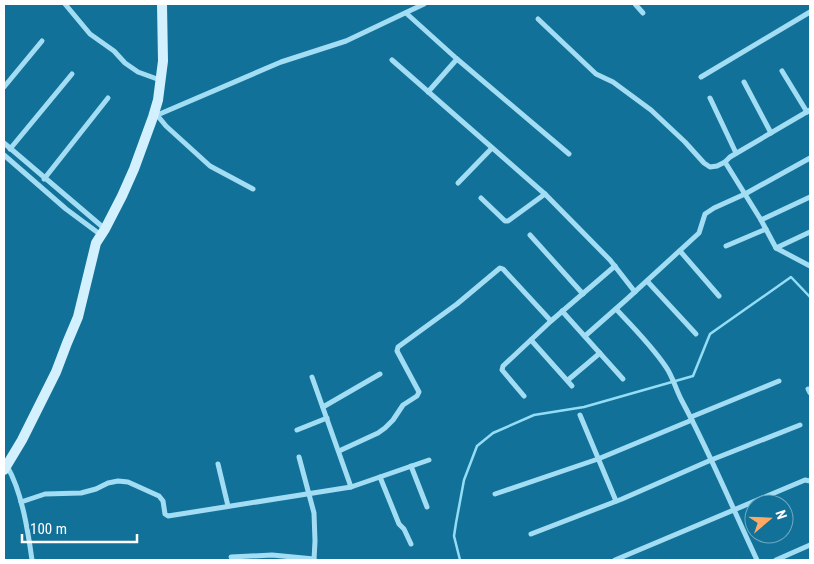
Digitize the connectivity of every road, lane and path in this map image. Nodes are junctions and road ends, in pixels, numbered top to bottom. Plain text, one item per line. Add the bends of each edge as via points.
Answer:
1 (65, 4) edge
2 (162, 4) edge
3 (424, 4) edge
4 (635, 4) edge
5 (643, 12) dead end
6 (810, 12) edge
7 (406, 13) junction
8 (538, 19) dead end
9 (42, 42) dead end
10 (457, 58) junction
11 (392, 60) dead end
12 (782, 71) dead end
13 (72, 74) dead end
14 (701, 77) dead end
15 (160, 80) junction
16 (744, 82) dead end
17 (4, 87) edge
18 (428, 92) junction
19 (108, 98) dead end
20 (710, 98) dead end
21 (809, 111) edge
22 (155, 116) junction
23 (772, 133) junction
24 (4, 143) edge
25 (492, 148) junction
26 (10, 149) junction
27 (736, 153) junction
28 (568, 154) dead end
29 (4, 155) edge
30 (810, 158) edge
31 (725, 162) junction
32 (44, 179) junction
33 (458, 183) dead end
34 (253, 189) dead end
35 (545, 194) junction
36 (746, 194) junction
37 (810, 197) edge
38 (481, 198) dead end
39 (761, 220) junction
40 (766, 229) junction
41 (103, 232) junction
42 (810, 232) edge
43 (530, 235) dead end
44 (726, 246) dead end
45 (776, 248) junction
46 (680, 251) junction
47 (614, 266) junction
48 (810, 266) edge
49 (647, 281) junction
50 (635, 292) junction
51 (583, 294) junction
52 (719, 296) dead end
53 (616, 309) junction
54 (562, 311) junction
55 (551, 321) junction
56 (696, 334) dead end
57 (585, 336) junction
58 (531, 340) junction
59 (600, 353) junction
60 (380, 374) dead end
61 (312, 377) dead end
62 (623, 379) dead end
63 (568, 380) junction
64 (779, 382) dead end
65 (572, 386) dead end
66 (524, 396) dead end
67 (323, 407) junction
68 (580, 415) dead end
69 (327, 418) junction
70 (691, 418) junction
71 (800, 425) dead end
72 (297, 430) dead end
73 (339, 451) junction
74 (299, 457) dead end
75 (598, 459) junction
76 (429, 460) dead end
77 (711, 460) junction
78 (218, 464) dead end
79 (411, 466) junction
80 (5, 468) edge
81 (380, 477) junction
82 (810, 481) edge
83 (351, 488) junction
84 (310, 494) junction
85 (495, 494) dead end
86 (616, 501) junction
87 (21, 502) junction
88 (228, 506) junction
89 (427, 507) dead end
90 (733, 510) junction
91 (531, 534) dead end
92 (411, 544) dead end
93 (810, 545) edge
94 (231, 557) dead end
95 (32, 560) edge
96 (314, 560) edge
97 (615, 560) edge
98 (757, 560) edge
99 (776, 560) edge

1 - 15 street via 90,34 125,63
2 - 15 main road
3 - 7 street
4 - 5 street
6 - 14 street
7 - 10 street
7 - 22 street via 346,41 281,62
8 - 31 street via 596,74 613,82 650,110 710,168
9 - 17 street
10 - 18 street
10 - 28 street
11 - 18 street
12 - 21 street
13 - 26 street
15 - 22 main road
16 - 23 street
18 - 25 street
19 - 32 street
20 - 27 street
21 - 23 street
22 - 34 street via 210,166
22 - 41 main road via 122,196
23 - 27 street
24 - 26 street
25 - 33 street
25 - 35 street
26 - 32 street
27 - 31 street
29 - 41 street via 66,209
30 - 36 street
31 - 36 street
32 - 41 street
35 - 38 street via 508,221
35 - 47 street
36 - 39 street
36 - 46 street via 705,214 699,233
37 - 39 street
39 - 40 street
40 - 44 street
40 - 45 street
41 - 80 main road via 96,243 78,317 56,372
42 - 45 street
43 - 51 street
45 - 48 street
46 - 49 street
46 - 52 street
47 - 50 street
47 - 51 street
49 - 50 street
49 - 56 street
50 - 53 street
51 - 54 street
53 - 57 street
53 - 70 street via 666,368
54 - 55 street
54 - 57 street
55 - 58 street
55 - 73 street via 500,268 396,350 419,392 417,396 403,405 393,420 378,433
57 - 59 street
58 - 63 street
58 - 66 street via 502,370
59 - 62 street
59 - 63 street
60 - 67 street
61 - 67 street
63 - 65 street
64 - 70 street
67 - 69 street
68 - 75 street
69 - 72 street
69 - 73 street
70 - 75 street
70 - 77 street
71 - 77 street
73 - 83 street
74 - 84 street
75 - 85 street
75 - 86 street
76 - 79 street
77 - 86 street
77 - 90 street
78 - 88 street
79 - 81 street
79 - 89 street
80 - 87 street
81 - 83 street
81 - 92 street
82 - 90 street via 805,480
83 - 84 street
84 - 88 street
84 - 96 street via 316,541
86 - 91 street
87 - 88 street via 45,494 81,494 118,481 159,496 168,516
87 - 95 street
90 - 97 street
90 - 98 street
93 - 99 street
94 - 96 street via 272,555

